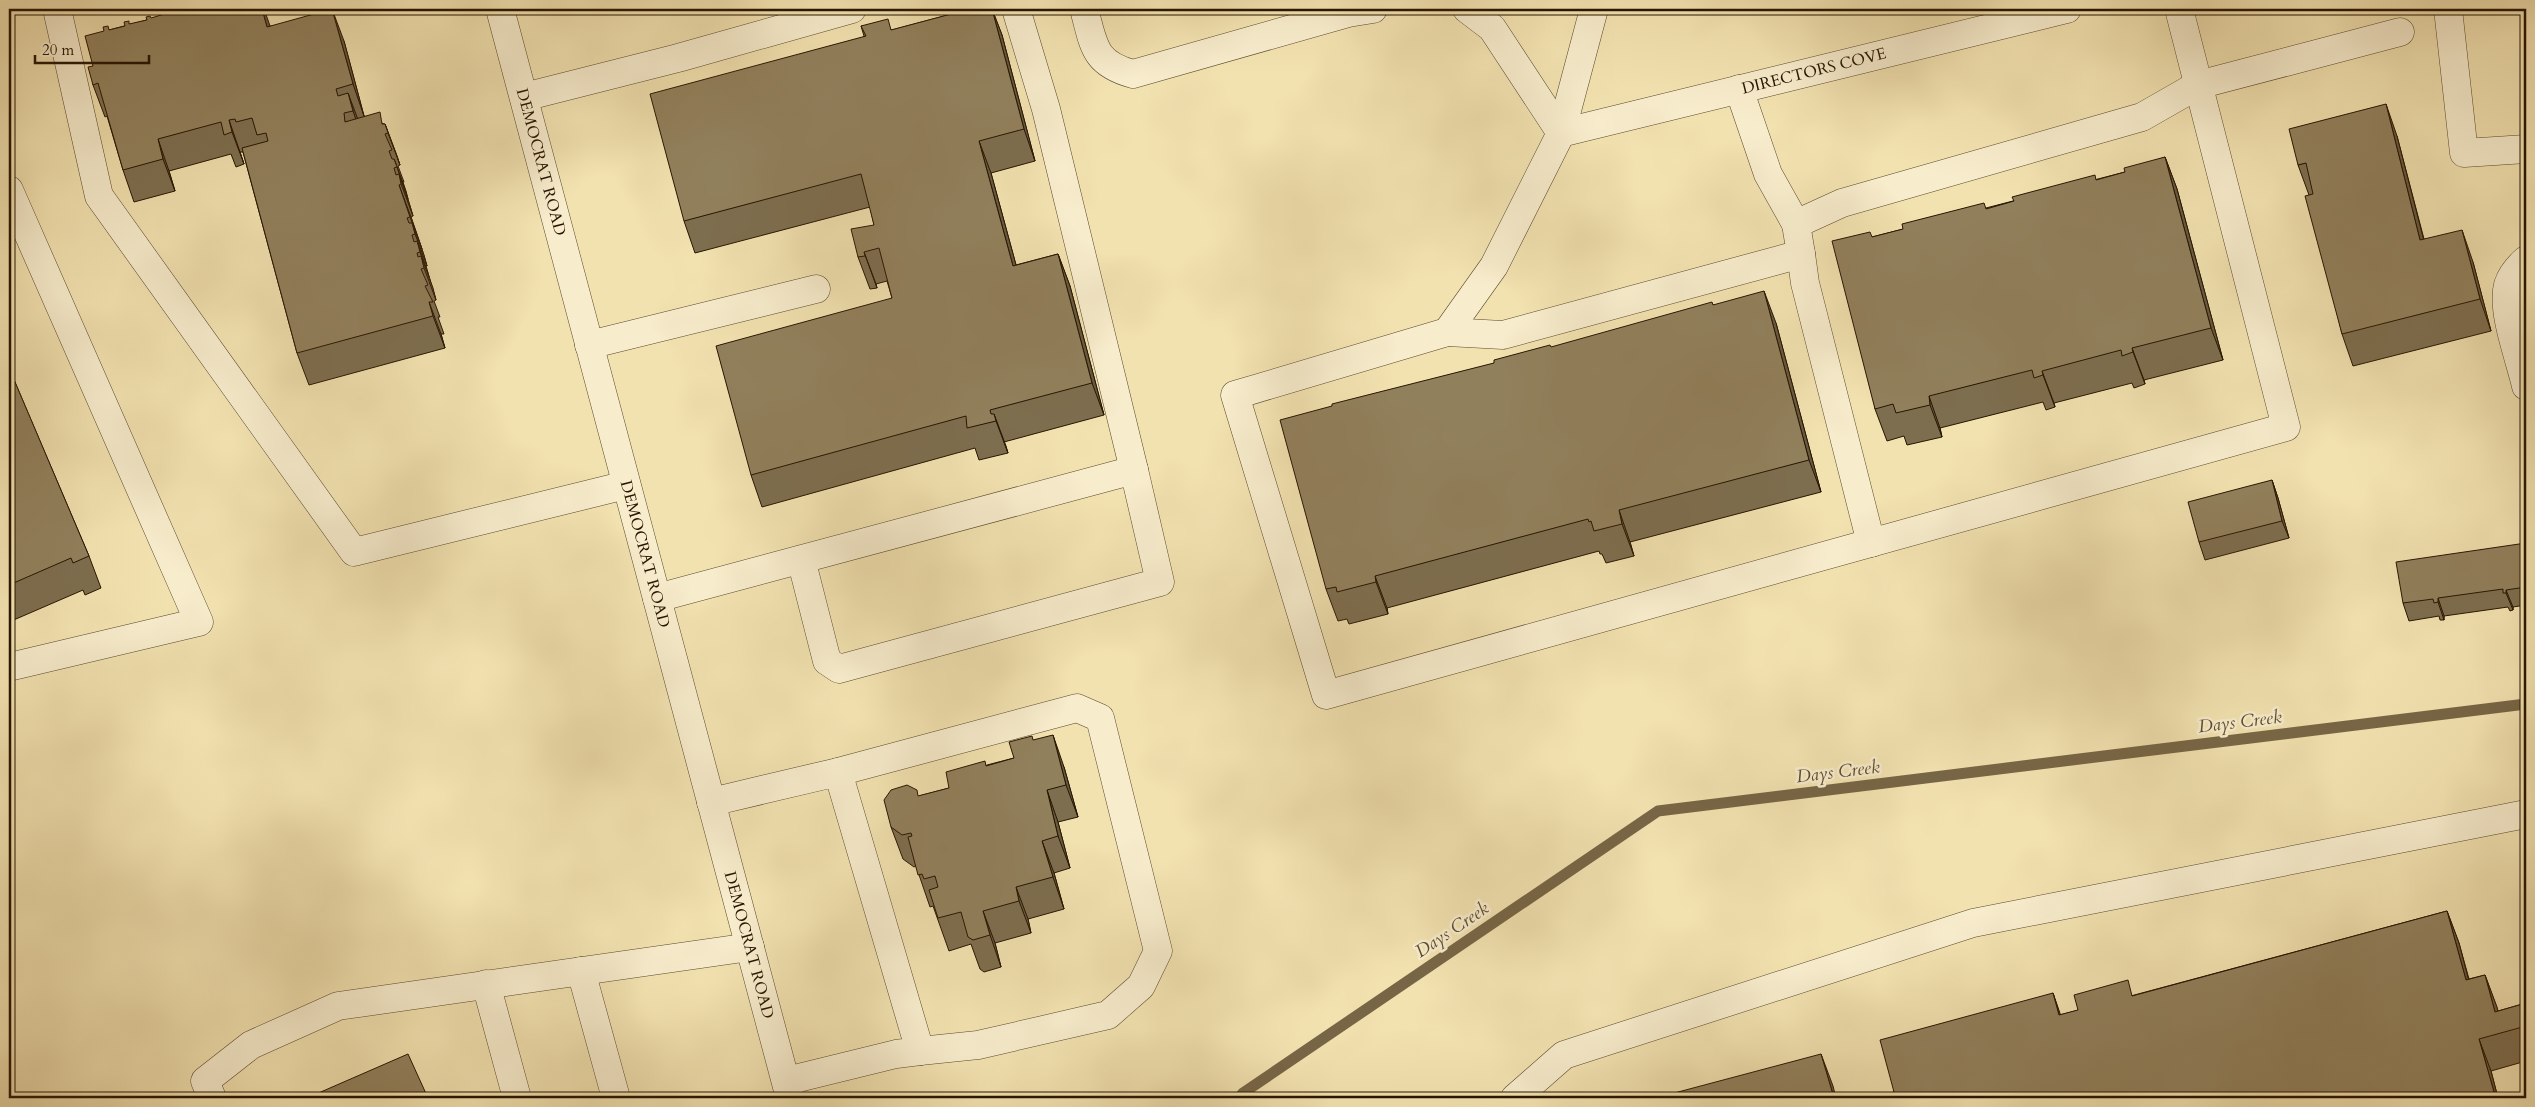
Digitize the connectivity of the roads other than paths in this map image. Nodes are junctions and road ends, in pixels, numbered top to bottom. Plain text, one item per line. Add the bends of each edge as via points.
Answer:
1 (56, 9) edge
2 (500, 9) edge
3 (852, 9) edge
4 (1016, 9) edge
5 (1084, 9) edge
6 (1373, 9) edge
7 (1594, 9) edge
8 (2067, 9) edge
9 (2179, 9) edge
10 (2448, 9) edge
11 (1476, 12) edge
12 (2400, 32) dead end
13 (2198, 85) junction
14 (1739, 89) junction
15 (524, 97) junction
16 (1561, 133) junction
17 (2526, 149) edge
18 (9, 190) edge
19 (1796, 224) junction
20 (1801, 254) junction
21 (2526, 260) edge
22 (816, 289) dead end
23 (1447, 332) junction
24 (590, 345) junction
25 (2526, 386) edge
26 (1134, 470) junction
27 (626, 485) junction
28 (1871, 543) junction
29 (801, 559) junction
30 (657, 598) junction
31 (9, 667) edge
32 (838, 772) junction
33 (711, 802) junction
34 (2526, 814) edge
35 (750, 947) junction
36 (581, 971) junction
37 (486, 984) junction
38 (920, 1051) junction
39 (788, 1090) edge
40 (212, 1098) edge
41 (517, 1098) edge
42 (616, 1098) edge
43 (1515, 1098) edge

1 - 27 street via 99,196 354,552
2 - 15 street, DEMOCRAT ROAD
3 - 15 street
4 - 26 street via 1048,118
5 - 6 street via 1100,58 1117,70 1133,74 1348,13
7 - 16 street
8 - 14 street, DIRECTORS COVE
9 - 13 street
10 - 17 street via 2464,153
11 - 16 street via 1492,28
12 - 13 street
13 - 19 street via 2142,117 1842,203
13 - 28 street via 2286,427
14 - 16 street, DIRECTORS COVE
14 - 19 street via 1768,174
15 - 24 street, DEMOCRAT ROAD
16 - 23 street via 1494,266
18 - 31 street via 199,622
19 - 20 street
20 - 23 street via 1503,335
20 - 28 street via 1805,283
21 - 25 street via 2508,283 2506,301
22 - 24 street
23 - 28 street via 1234,395 1326,696
24 - 27 street, DEMOCRAT ROAD
26 - 29 street
26 - 29 street via 1160,582 839,669 827,660
27 - 30 street, DEMOCRAT ROAD
29 - 30 street
30 - 33 street, DEMOCRAT ROAD
32 - 33 street
32 - 38 street
32 - 38 street via 1077,708 1100,718 1158,950 1141,986 1108,1015 978,1045
33 - 35 street, DEMOCRAT ROAD
34 - 43 street via 1973,923 1564,1055
35 - 36 street
35 - 39 street, DEMOCRAT ROAD
36 - 37 street
36 - 42 street
37 - 40 street via 338,1006 251,1045 205,1081
37 - 41 street
38 - 39 street

